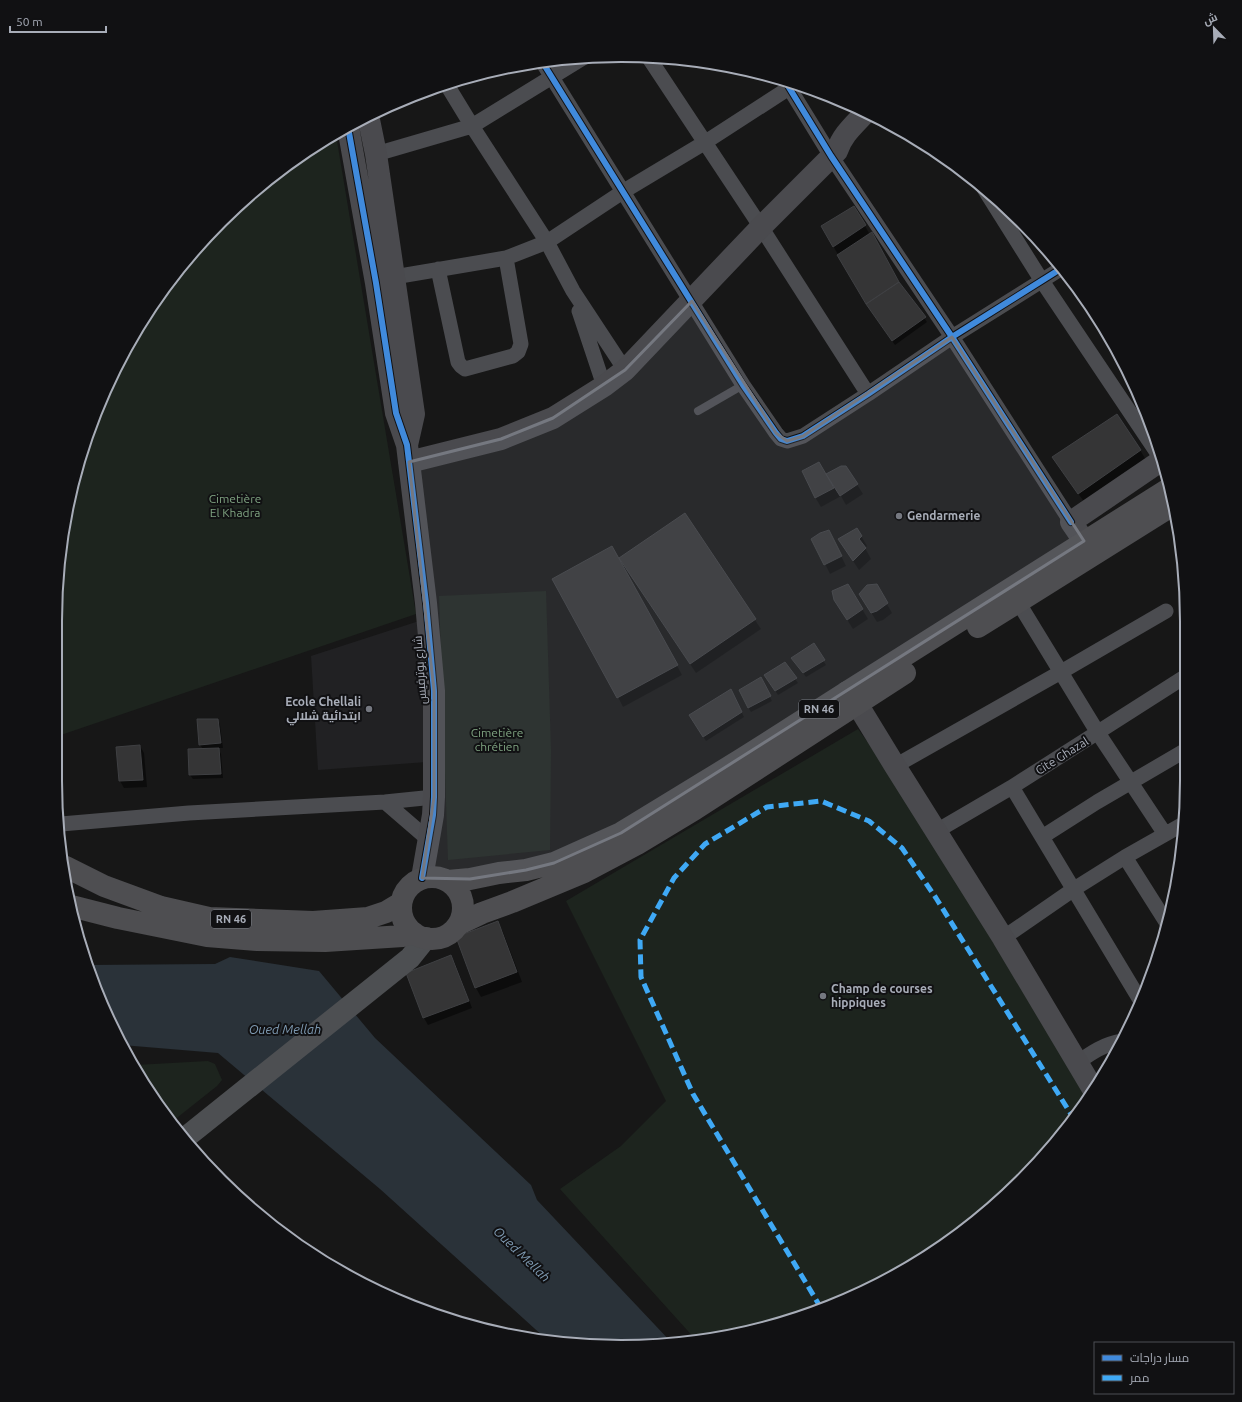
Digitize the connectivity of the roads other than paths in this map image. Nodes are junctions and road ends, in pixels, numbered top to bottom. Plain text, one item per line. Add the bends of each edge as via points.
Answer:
1 (652, 63) edge
2 (573, 64) edge
3 (546, 67) edge
4 (552, 77) junction
5 (783, 86) edge
6 (450, 89) edge
7 (790, 89) edge
8 (861, 117) edge
9 (370, 122) edge
10 (875, 124) edge
11 (472, 126) junction
12 (349, 133) edge
13 (704, 143) junction
14 (834, 153) junction
15 (376, 154) junction
16 (624, 191) junction
17 (995, 205) edge
18 (761, 227) junction
19 (547, 242) junction
20 (506, 258) junction
21 (438, 269) junction
22 (1057, 272) edge
23 (394, 277) junction
24 (1042, 281) junction
25 (573, 291) junction
26 (692, 301) junction
27 (952, 337) junction
28 (625, 370) junction
29 (743, 385) junction
30 (604, 386) junction
31 (868, 394) junction
32 (698, 411) dead end
33 (1151, 443) edge
34 (408, 454) junction
35 (1157, 463) edge
36 (1164, 491) edge
37 (1168, 508) edge
38 (1070, 522) junction
39 (1084, 541) junction
40 (1018, 602) junction
41 (1166, 611) dead end
42 (1061, 672) junction
43 (1180, 680) edge
44 (852, 698) junction
45 (1098, 733) junction
46 (1180, 754) edge
47 (894, 766) junction
48 (1131, 783) junction
49 (1012, 787) junction
50 (434, 797) junction
51 (385, 802) junction
52 (64, 824) edge
53 (1178, 826) edge
54 (935, 832) junction
55 (1165, 834) junction
56 (1042, 837) junction
57 (429, 840) junction
58 (1125, 857) junction
59 (69, 869) edge
60 (422, 878) junction
61 (448, 880) junction
62 (1074, 889) junction
63 (401, 903) junction
64 (77, 907) edge
65 (1163, 917) edge
66 (459, 924) junction
67 (420, 936) junction
68 (1003, 938) junction
69 (1137, 995) edge
70 (1114, 1043) edge
71 (1076, 1063) junction
72 (1090, 1085) edge
73 (189, 1135) edge

1 - 13 street
2 - 4 street
3 - 4 street
4 - 11 street
4 - 16 street
5 - 13 street
6 - 11 street
7 - 14 street
8 - 14 street via 840,141
9 - 15 street
10 - 14 street via 849,148
11 - 15 street
11 - 19 street
12 - 34 street via 396,413
13 - 16 street
13 - 18 street
14 - 18 street
14 - 27 street
15 - 23 street
16 - 19 street
16 - 26 street
17 - 24 street
18 - 26 street
18 - 31 street
19 - 20 street
19 - 25 street
20 - 21 street
20 - 21 street via 521,344 513,356 465,369 458,362
21 - 23 street
22 - 24 street
23 - 34 street via 414,414
24 - 27 street
24 - 33 street
25 - 28 street
25 - 30 street
26 - 28 street
26 - 29 street
27 - 31 street
27 - 38 street
28 - 30 street
29 - 31 street via 776,433 786,441 803,436
29 - 32 lane
30 - 34 street via 553,418 501,440
34 - 50 street, شارع بوترفيس via 434,691
35 - 38 street
36 - 39 highway, RN 46
37 - 40 highway, RN 46
38 - 39 street
39 - 44 highway, RN 46
40 - 42 street
40 - 44 highway, RN 46 via 896,678
41 - 42 street
42 - 45 street
42 - 47 street
43 - 45 street, Cite Ghazal
44 - 47 street
44 - 61 highway, RN 46 via 742,759 621,833 554,863 470,879
44 - 66 highway, RN 46 via 696,808 637,844 584,872
45 - 48 street
45 - 49 street, Cite Ghazal
46 - 48 street
47 - 54 street
48 - 55 street
48 - 56 street
49 - 54 street, Cite Ghazal
49 - 56 street
50 - 51 street
50 - 57 street, شارع بوترفيس
51 - 52 street via 189,812
51 - 57 street
53 - 55 street
54 - 68 street
55 - 58 street
56 - 62 street
57 - 60 street, شارع بوترفيس
58 - 62 street
58 - 65 street
59 - 63 highway, RN 46 via 104,886 161,907 209,918 313,922 368,918
60 - 61 highway via 431,876
60 - 63 highway via 408,887
61 - 66 highway via 460,894 463,904
62 - 68 street
62 - 69 street
63 - 67 highway via 403,920 408,928
64 - 67 highway, RN 46 via 207,936 325,941
66 - 67 highway via 453,931 436,939
67 - 73 main road via 410,958
68 - 71 street
70 - 71 street via 1101,1047
71 - 72 street

